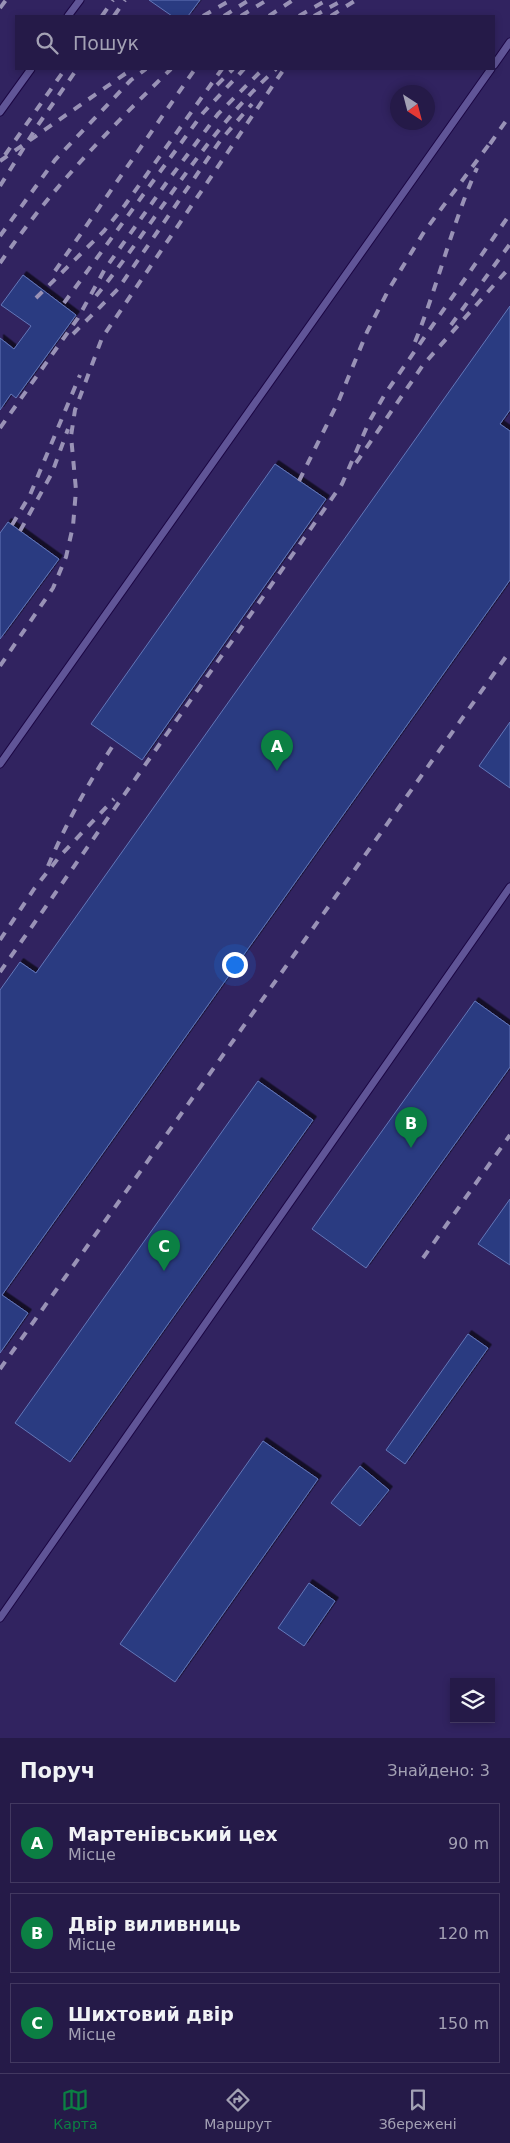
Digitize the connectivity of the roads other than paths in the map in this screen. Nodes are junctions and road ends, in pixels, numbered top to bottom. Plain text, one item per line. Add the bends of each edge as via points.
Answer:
1 (76, 1) edge
2 (69, 15) edge
3 (510, 42) edge
4 (495, 64) edge
5 (30, 70) edge
6 (490, 70) edge
7 (0, 112) edge
8 (0, 764) edge
9 (510, 887) edge
10 (0, 1618) edge

1 - 2 lane
3 - 4 lane
5 - 7 lane
6 - 8 lane
9 - 10 lane

